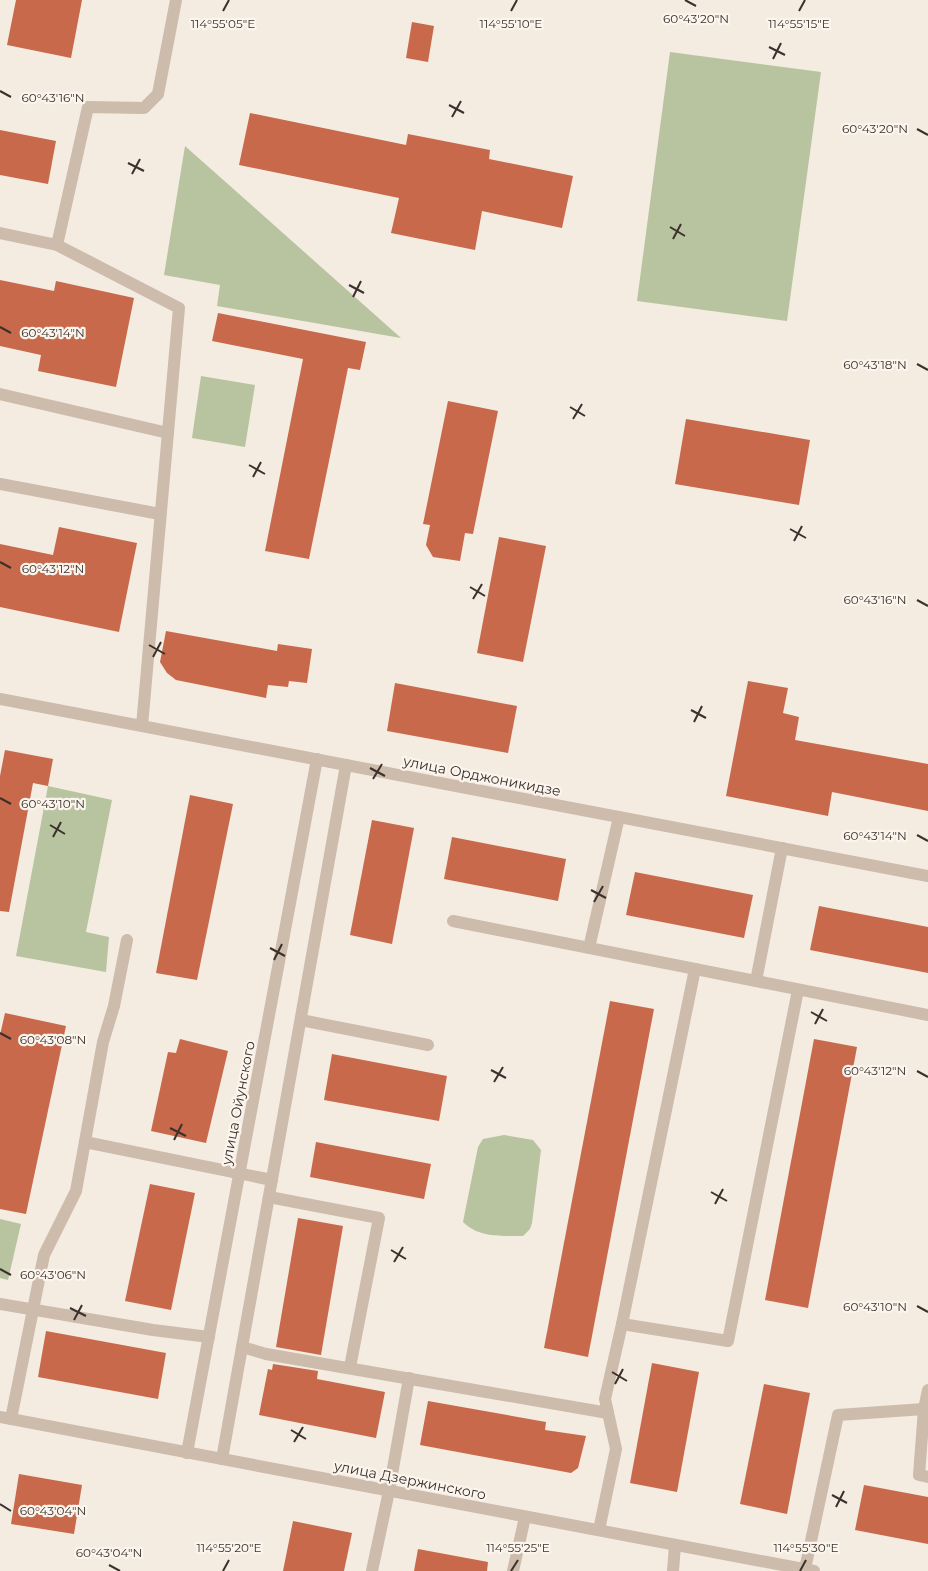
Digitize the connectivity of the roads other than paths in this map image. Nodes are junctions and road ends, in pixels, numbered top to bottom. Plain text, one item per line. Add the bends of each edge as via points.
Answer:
1 (176, 0) edge
2 (0, 233) edge
3 (57, 245) junction
4 (0, 394) edge
5 (168, 433) junction
6 (0, 484) edge
7 (160, 514) junction
8 (0, 699) edge
9 (142, 726) junction
10 (317, 760) junction
11 (346, 765) junction
12 (619, 817) junction
13 (782, 848) junction
14 (928, 876) edge
15 (453, 921) dead end
16 (127, 940) dead end
17 (589, 948) junction
18 (695, 969) junction
19 (756, 981) junction
20 (798, 990) junction
21 (928, 1015) edge
22 (300, 1020) junction
23 (428, 1044) dead end
24 (85, 1142) junction
25 (239, 1175) junction
26 (272, 1180) junction
27 (269, 1197) junction
28 (0, 1304) edge
29 (33, 1310) junction
30 (622, 1324) junction
31 (209, 1337) junction
32 (242, 1347) junction
33 (350, 1368) junction
34 (409, 1378) junction
35 (928, 1390) edge
36 (924, 1409) junction
37 (608, 1413) junction
38 (6, 1418) edge
39 (187, 1453) junction
40 (222, 1460) junction
41 (928, 1477) edge
42 (389, 1491) junction
43 (525, 1517) junction
44 (599, 1530) junction
45 (675, 1545) junction
46 (785, 1568) edge
47 (809, 1570) edge
48 (372, 1571) edge
49 (513, 1571) edge
50 (673, 1571) edge

1 - 3 street via 158,94 144,108 88,107
2 - 3 street
3 - 5 street via 179,308
4 - 5 street
5 - 7 street
6 - 7 street
7 - 9 street
8 - 9 street, улица Орджоникидзе
9 - 10 street, улица Орджоникидзе
10 - 11 street, улица Орджоникидзе
10 - 25 street, улица Ойунского
11 - 12 street, улица Орджоникидзе
11 - 22 street
12 - 13 street, улица Орджоникидзе
12 - 17 street
13 - 14 street, улица Орджоникидзе
13 - 19 street
15 - 17 street
16 - 24 street via 103,1042
17 - 18 street
18 - 19 street
18 - 30 street
19 - 20 street
20 - 21 street
20 - 30 street via 728,1341
22 - 23 street
22 - 26 street
24 - 25 street
24 - 29 street via 76,1191 44,1255
25 - 26 street
25 - 31 street, улица Ойунского
26 - 27 street
27 - 32 street
27 - 33 street via 380,1218
28 - 29 street
29 - 31 street
29 - 38 street
30 - 37 street via 604,1399
31 - 39 street, улица Ойунского
32 - 33 street
32 - 40 street
33 - 34 street
34 - 37 street
34 - 42 street
35 - 36 street
36 - 41 street via 919,1475
36 - 47 street via 838,1415
37 - 44 street via 616,1449
38 - 39 street, улица Дзержинского
39 - 40 street, улица Дзержинского
40 - 42 street, улица Дзержинского
42 - 43 street, улица Дзержинского
42 - 48 street
43 - 44 street, улица Дзержинского
43 - 49 street
44 - 45 street, улица Дзержинского
45 - 46 street, улица Дзержинского
45 - 50 street
46 - 47 street, улица Дзержинского

